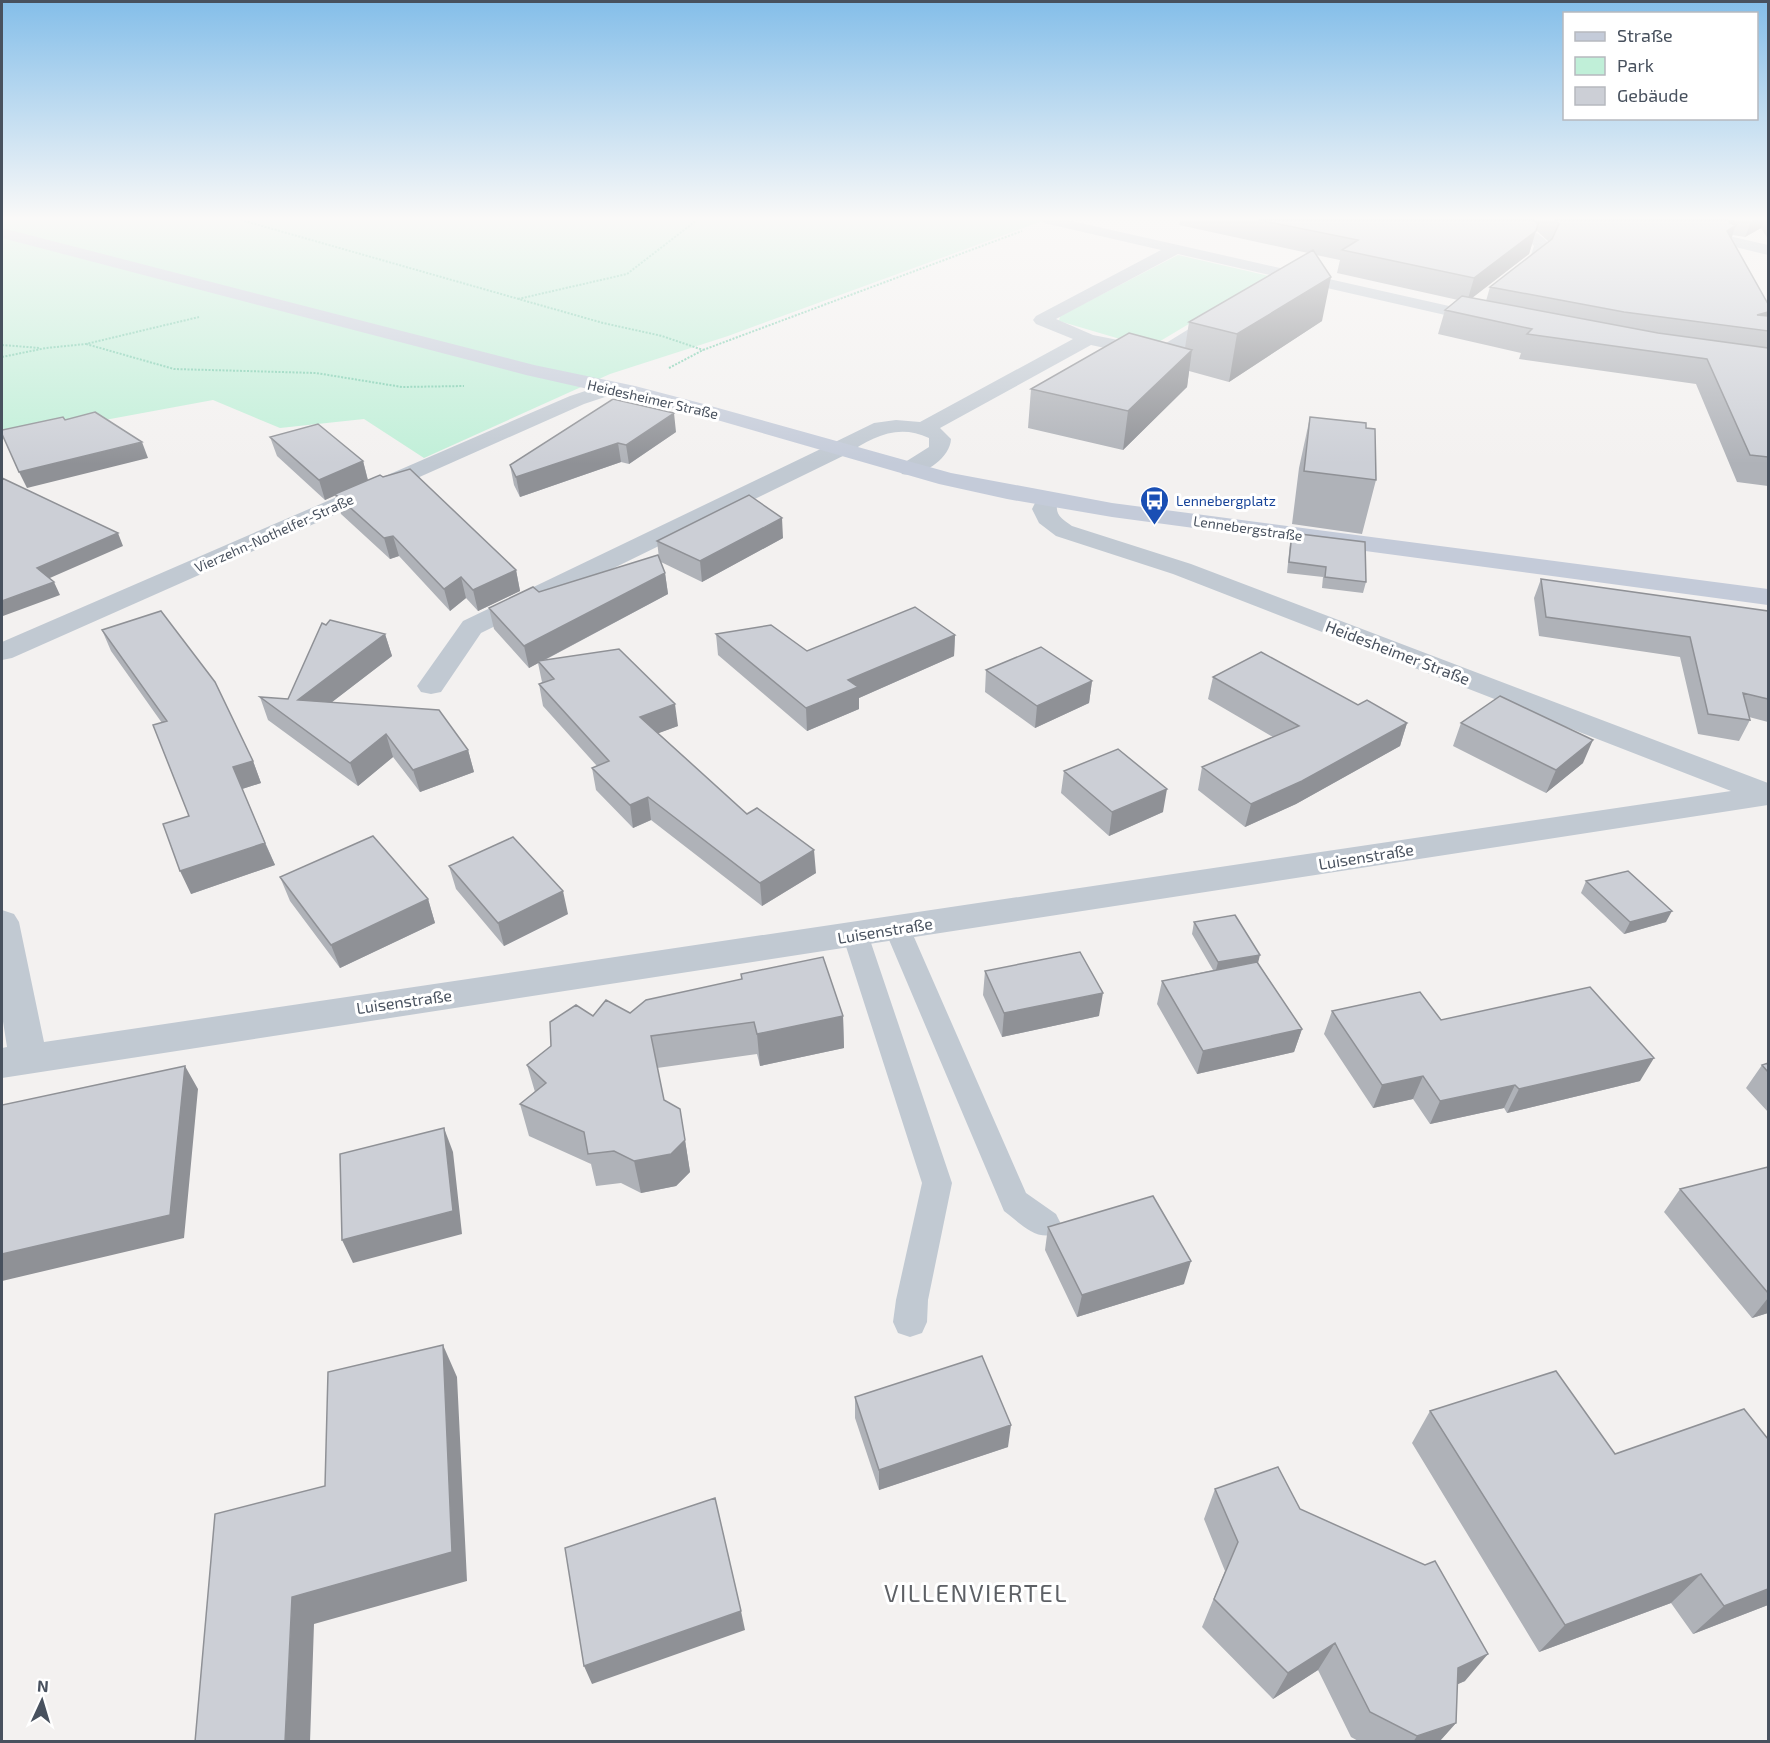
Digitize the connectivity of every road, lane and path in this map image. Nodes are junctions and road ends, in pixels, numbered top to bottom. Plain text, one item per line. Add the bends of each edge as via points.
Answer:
1 (523, 301) edge
2 (833, 301) edge
3 (1077, 301) edge
4 (1405, 301) edge
5 (1480, 301) edge
6 (264, 302) joint
7 (1240, 305) edge
8 (1464, 315) junction
9 (1510, 324) edge
10 (1088, 339) junction
11 (87, 344) junction
12 (2, 345) edge
13 (46, 348) junction
14 (2, 357) edge
15 (473, 385) dead end
16 (613, 388) junction
17 (923, 429) junction
18 (839, 449) junction
19 (910, 469) junction
20 (1047, 500) junction
21 (1768, 597) edge
22 (2, 652) edge
23 (431, 686) dead end
24 (1768, 794) edge
25 (2, 922) edge
26 (897, 928) junction
27 (855, 934) junction
28 (15, 1060) edge
29 (1046, 1224) dead end
30 (910, 1322) dead end

1 - 2 path via 704,350
3 - 10 street via 1042,320
4 - 8 street
5 - 8 street
6 - 11 path
6 - 16 main road, Heidesheimer Straße
7 - 10 street via 1161,354
8 - 9 street
10 - 17 street
11 - 13 path
11 - 15 path via 174,369 315,373 402,387
12 - 13 path
13 - 14 path
16 - 18 main road, Heidesheimer Straße via 693,406
16 - 22 street, Vierzehn-Nothelfer-Straße via 566,405
17 - 18 street via 905,425 882,427
17 - 19 street via 935,434 941,444
18 - 19 main road, Lennebergstraße
18 - 23 street via 472,627
19 - 20 main road, Lennebergstraße
20 - 21 main road, Lennebergstraße
20 - 24 street, Heidesheimer Straße via 1047,518 1064,531 1182,569
24 - 26 street, Luisenstraße
25 - 28 street
26 - 27 street, Luisenstraße
26 - 29 lane via 1015,1202
27 - 28 street, Luisenstraße
27 - 30 lane via 937,1183

